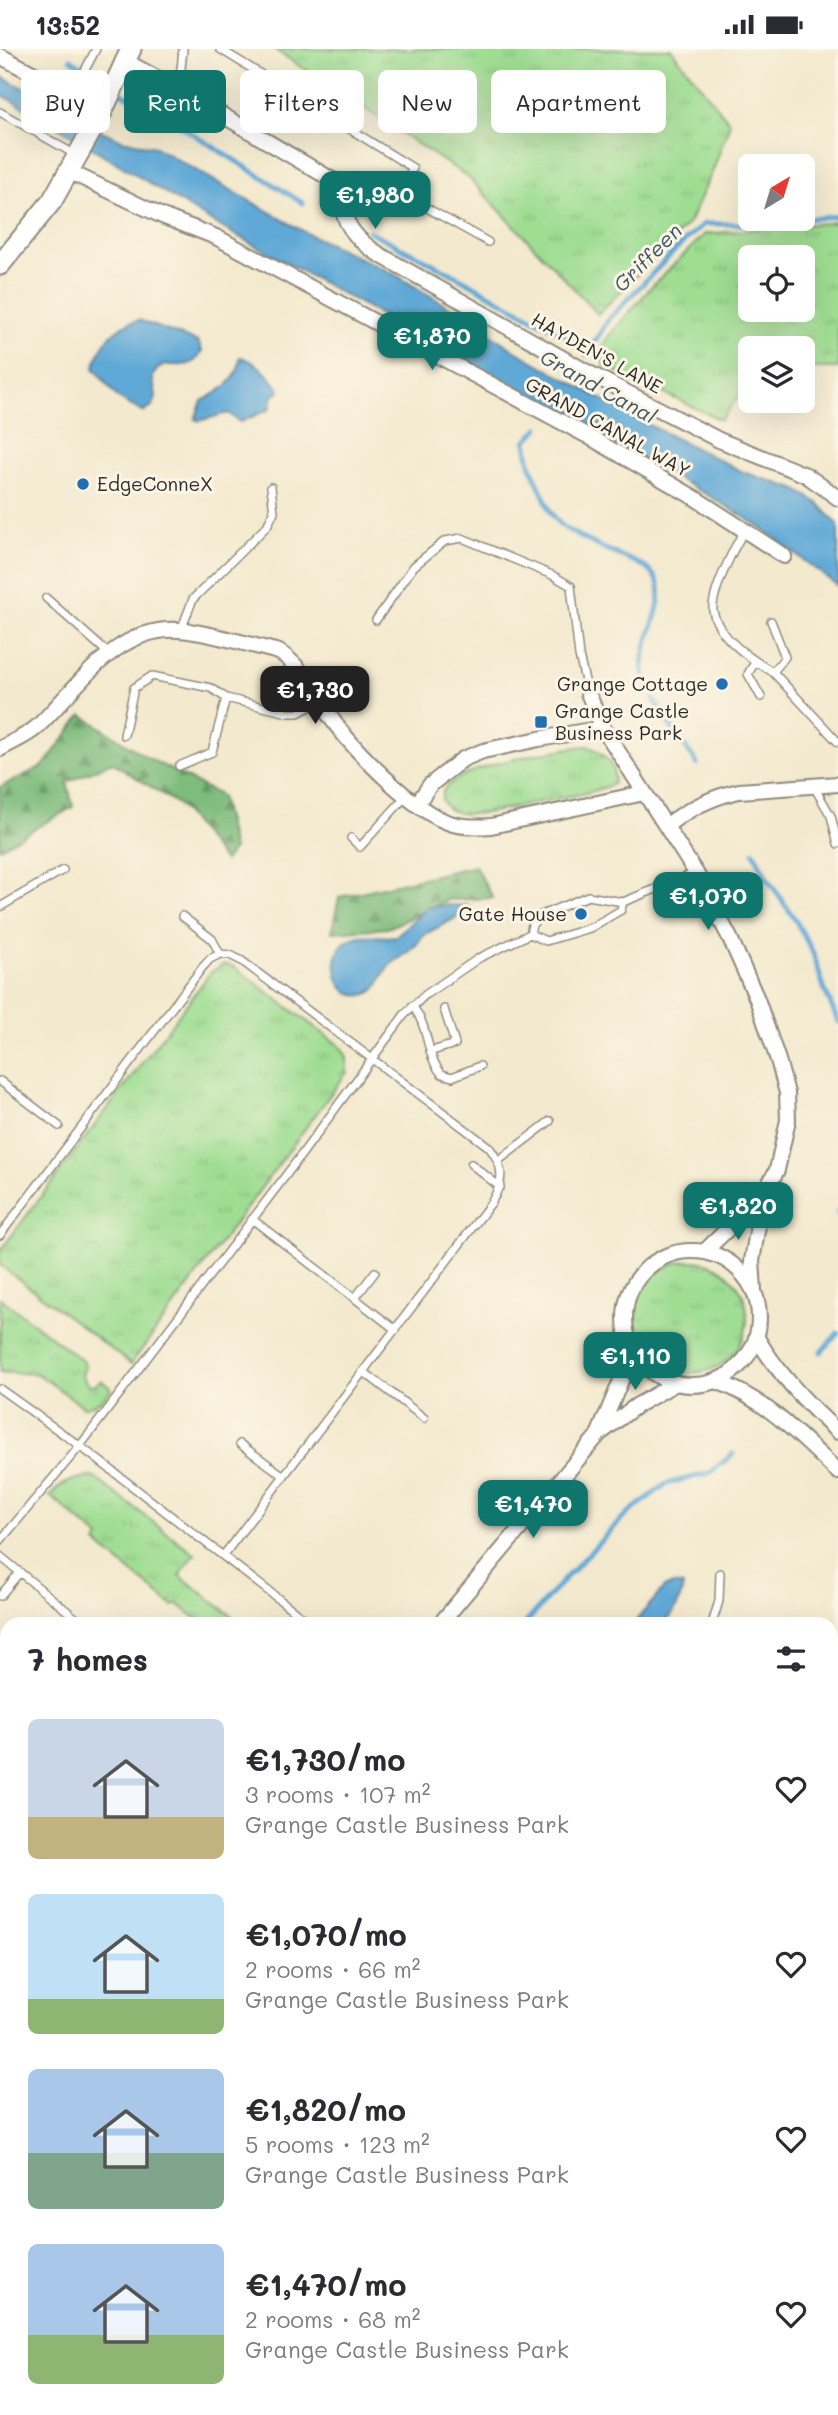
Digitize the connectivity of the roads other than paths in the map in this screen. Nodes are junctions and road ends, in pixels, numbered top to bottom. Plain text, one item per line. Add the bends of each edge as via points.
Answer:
1 (96, 49) edge
2 (183, 49) edge
3 (220, 49) edge
4 (0, 56) edge
5 (125, 63) edge
6 (25, 70) edge
7 (86, 70) edge
8 (181, 70) edge
9 (110, 86) edge
10 (0, 112) edge
11 (226, 118) edge
12 (87, 133) edge
13 (77, 160) junction
14 (346, 187) junction
15 (400, 193) junction
16 (488, 242) dead end
17 (0, 265) edge
18 (271, 487) dead end
19 (838, 498) edge
20 (745, 530) junction
21 (784, 556) dead end
22 (46, 598) dead end
23 (376, 620) dead end
24 (771, 621) dead end
25 (181, 630) junction
26 (109, 654) junction
27 (755, 662) junction
28 (773, 672) junction
29 (588, 693) joint
30 (761, 697) dead end
31 (226, 698) junction
32 (321, 701) junction
33 (603, 728) junction
34 (124, 734) dead end
35 (838, 742) edge
36 (0, 749) edge
37 (179, 766) dead end
38 (838, 784) edge
39 (813, 785) junction
40 (644, 793) junction
41 (412, 800) junction
42 (666, 826) junction
43 (351, 838) dead end
44 (838, 844) edge
45 (63, 870) dead end
46 (696, 873) junction
47 (623, 902) junction
48 (0, 907) edge
49 (182, 916) dead end
50 (530, 934) junction
51 (220, 954) junction
52 (412, 1006) junction
53 (444, 1009) dead end
54 (432, 1051) junction
55 (372, 1059) junction
56 (480, 1066) dead end
57 (0, 1081) edge
58 (550, 1121) dead end
59 (59, 1126) dead end
60 (498, 1161) junction
61 (471, 1164) dead end
62 (500, 1187) junction
63 (763, 1195) junction
64 (252, 1219) junction
65 (0, 1235) edge
66 (705, 1251) junction
67 (374, 1272) dead end
68 (754, 1292) junction
69 (355, 1298) junction
70 (396, 1329) junction
71 (757, 1338) junction
72 (628, 1339) junction
73 (363, 1372) junction
74 (716, 1381) junction
75 (676, 1383) junction
76 (0, 1389) edge
77 (424, 1417) dead end
78 (838, 1432) edge
79 (598, 1434) junction
80 (240, 1444) dead end
81 (79, 1446) junction
82 (838, 1472) edge
83 (284, 1476) junction
84 (0, 1541) edge
85 (0, 1556) edge
86 (223, 1556) junction
87 (20, 1572) junction
88 (720, 1573) dead end
89 (0, 1596) edge
90 (75, 1617) edge
91 (302, 1617) edge
92 (446, 1617) edge
93 (714, 1617) edge

1 - 7 lane
2 - 8 lane
3 - 15 lane via 413,168
4 - 6 street
5 - 9 main road
10 - 13 lane
11 - 14 street
12 - 13 main road
13 - 17 main road via 40,218
13 - 20 street, GRAND CANAL WAY via 162,216 216,237 586,435
14 - 15 lane via 389,212
14 - 19 street, HAYDEN'S LANE via 342,205 349,226 380,255 587,372 719,440 806,475
15 - 16 lane
18 - 25 lane via 274,512 267,526 193,600
20 - 21 street, GRAND CANAL WAY
20 - 27 lane via 724,570 713,609 729,638
22 - 26 lane
23 - 29 lane via 414,566 444,541 462,538 571,586
24 - 28 lane via 785,657
25 - 26 street via 148,632
25 - 32 street via 279,652 303,671
26 - 36 street via 35,729
27 - 28 lane
27 - 30 lane via 748,674
28 - 35 lane
29 - 33 street
31 - 32 lane via 288,713
31 - 34 lane via 211,688 152,676 134,688
31 - 37 lane via 212,752
32 - 41 street via 357,749
33 - 40 street
33 - 41 street via 463,759
38 - 39 street
39 - 42 street via 724,795
39 - 44 lane via 831,816
40 - 41 street via 476,827 445,821
40 - 42 street
41 - 43 lane via 360,847
42 - 46 street
45 - 48 lane
46 - 47 lane
46 - 63 street via 757,999 787,1093 783,1150
47 - 50 lane via 621,910 590,927 546,940
47 - 50 lane via 588,896 539,916
49 - 51 lane via 212,939
50 - 52 lane via 479,958
51 - 55 lane via 242,961
51 - 65 lane via 202,968
52 - 54 lane via 422,1017
52 - 55 lane
53 - 54 lane via 455,1044
54 - 56 lane via 437,1069 446,1077
55 - 60 lane via 489,1147
55 - 64 lane
57 - 59 lane
58 - 60 lane
60 - 62 lane
61 - 62 lane
62 - 70 lane
63 - 66 street
63 - 68 street via 752,1261
64 - 69 lane
64 - 81 lane
66 - 68 street via 742,1273
66 - 72 street via 666,1256 648,1266 627,1299
67 - 69 lane
68 - 71 street via 759,1313
69 - 70 lane
70 - 73 lane
71 - 74 street via 744,1360
71 - 78 street via 785,1378
72 - 75 street via 651,1371
72 - 79 street via 625,1371
73 - 77 lane
73 - 83 lane
74 - 75 street
74 - 82 street via 768,1407
75 - 79 street
76 - 81 lane
79 - 92 street
80 - 83 lane
81 - 84 lane
81 - 86 lane
83 - 86 lane
85 - 87 lane
86 - 91 lane
87 - 89 lane
87 - 90 lane
88 - 93 lane

